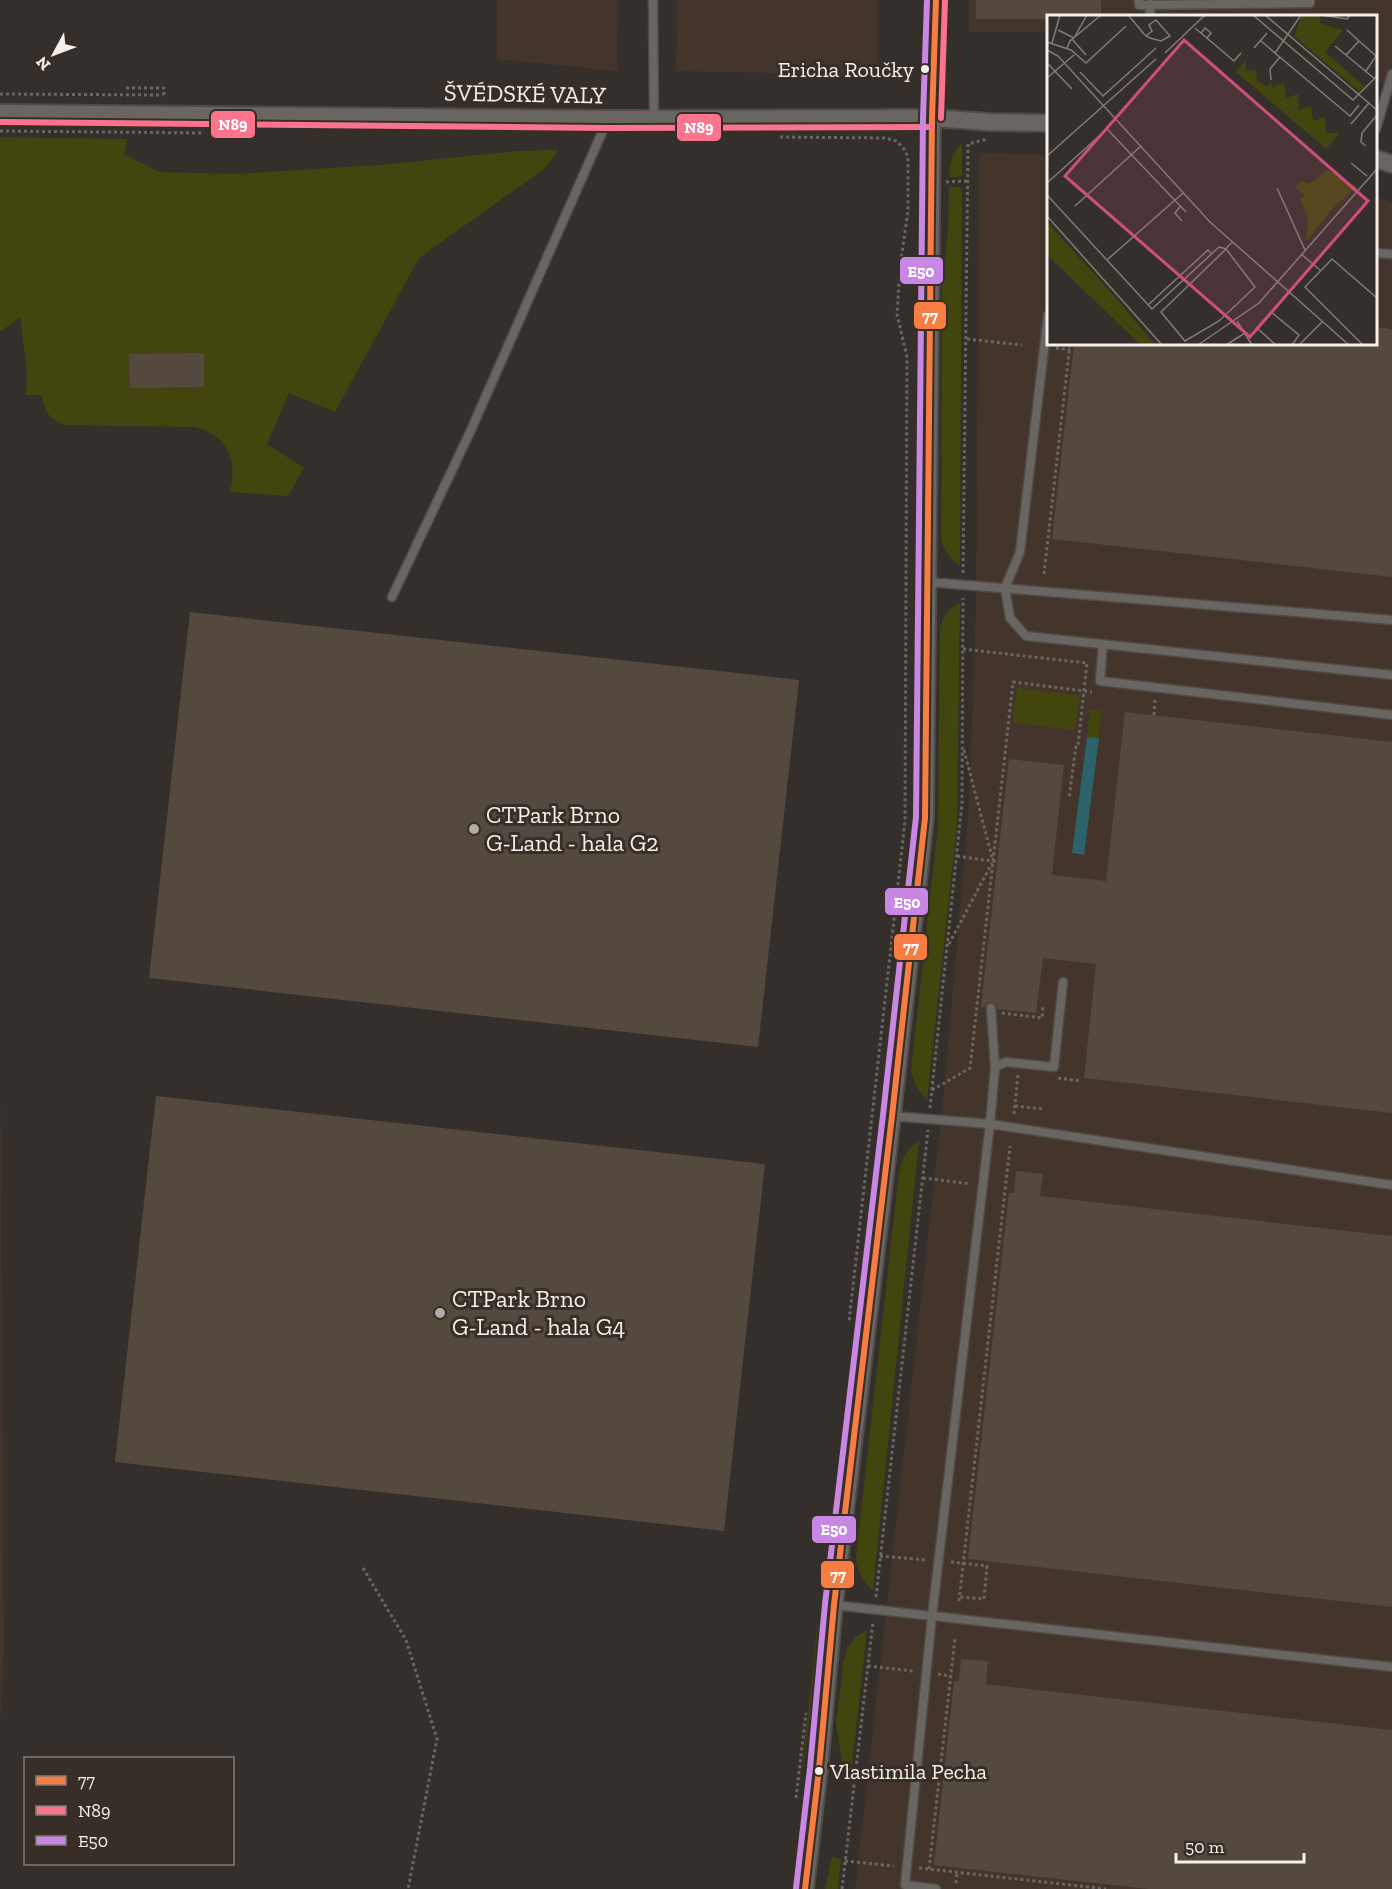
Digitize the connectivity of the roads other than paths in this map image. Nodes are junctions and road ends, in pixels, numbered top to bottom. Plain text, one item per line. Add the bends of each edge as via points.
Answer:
1 (653, 0) edge
2 (936, 0) edge
3 (1139, 0) edge
4 (1310, 0) edge
5 (1150, 4) junction
6 (1150, 15) edge
7 (1392, 74) edge
8 (0, 112) edge
9 (932, 118) junction
10 (608, 119) junction
11 (654, 119) junction
12 (1047, 123) edge
13 (1377, 126) edge
14 (1377, 159) edge
15 (1392, 164) edge
16 (1377, 253) edge
17 (1392, 254) edge
18 (1047, 323) edge
19 (928, 582) junction
20 (1005, 588) junction
21 (392, 597) dead end
22 (1392, 620) edge
23 (1103, 644) junction
24 (1392, 675) edge
25 (1392, 715) edge
26 (1063, 982) dead end
27 (991, 1010) road end
28 (995, 1067) junction
29 (892, 1116) junction
30 (990, 1124) junction
31 (1392, 1185) edge
32 (834, 1605) junction
33 (932, 1616) junction
34 (1392, 1667) edge
35 (805, 1889) edge
36 (936, 1889) edge

1 - 11 lane
2 - 9 street
3 - 5 lane via 1139,4
4 - 5 lane
5 - 6 lane
7 - 13 lane
8 - 10 street, ŠVÉDSKÉ VALY
9 - 11 street, ŠVÉDSKÉ VALY
9 - 12 street, ŠVÉDSKÉ VALY
9 - 19 street
10 - 11 street, ŠVÉDSKÉ VALY
10 - 21 lane via 471,430
14 - 15 street
16 - 17 lane
18 - 20 lane via 1020,552
19 - 20 lane
19 - 29 street via 925,818
20 - 22 lane
20 - 23 lane via 1010,618 1026,636
23 - 24 lane
23 - 25 lane via 1100,681
26 - 28 lane via 1054,1067 1006,1062
27 - 28 lane
28 - 30 lane
29 - 30 lane
29 - 32 street
30 - 31 lane
30 - 33 lane
32 - 33 lane
32 - 35 street
33 - 34 lane
33 - 36 lane via 905,1885

